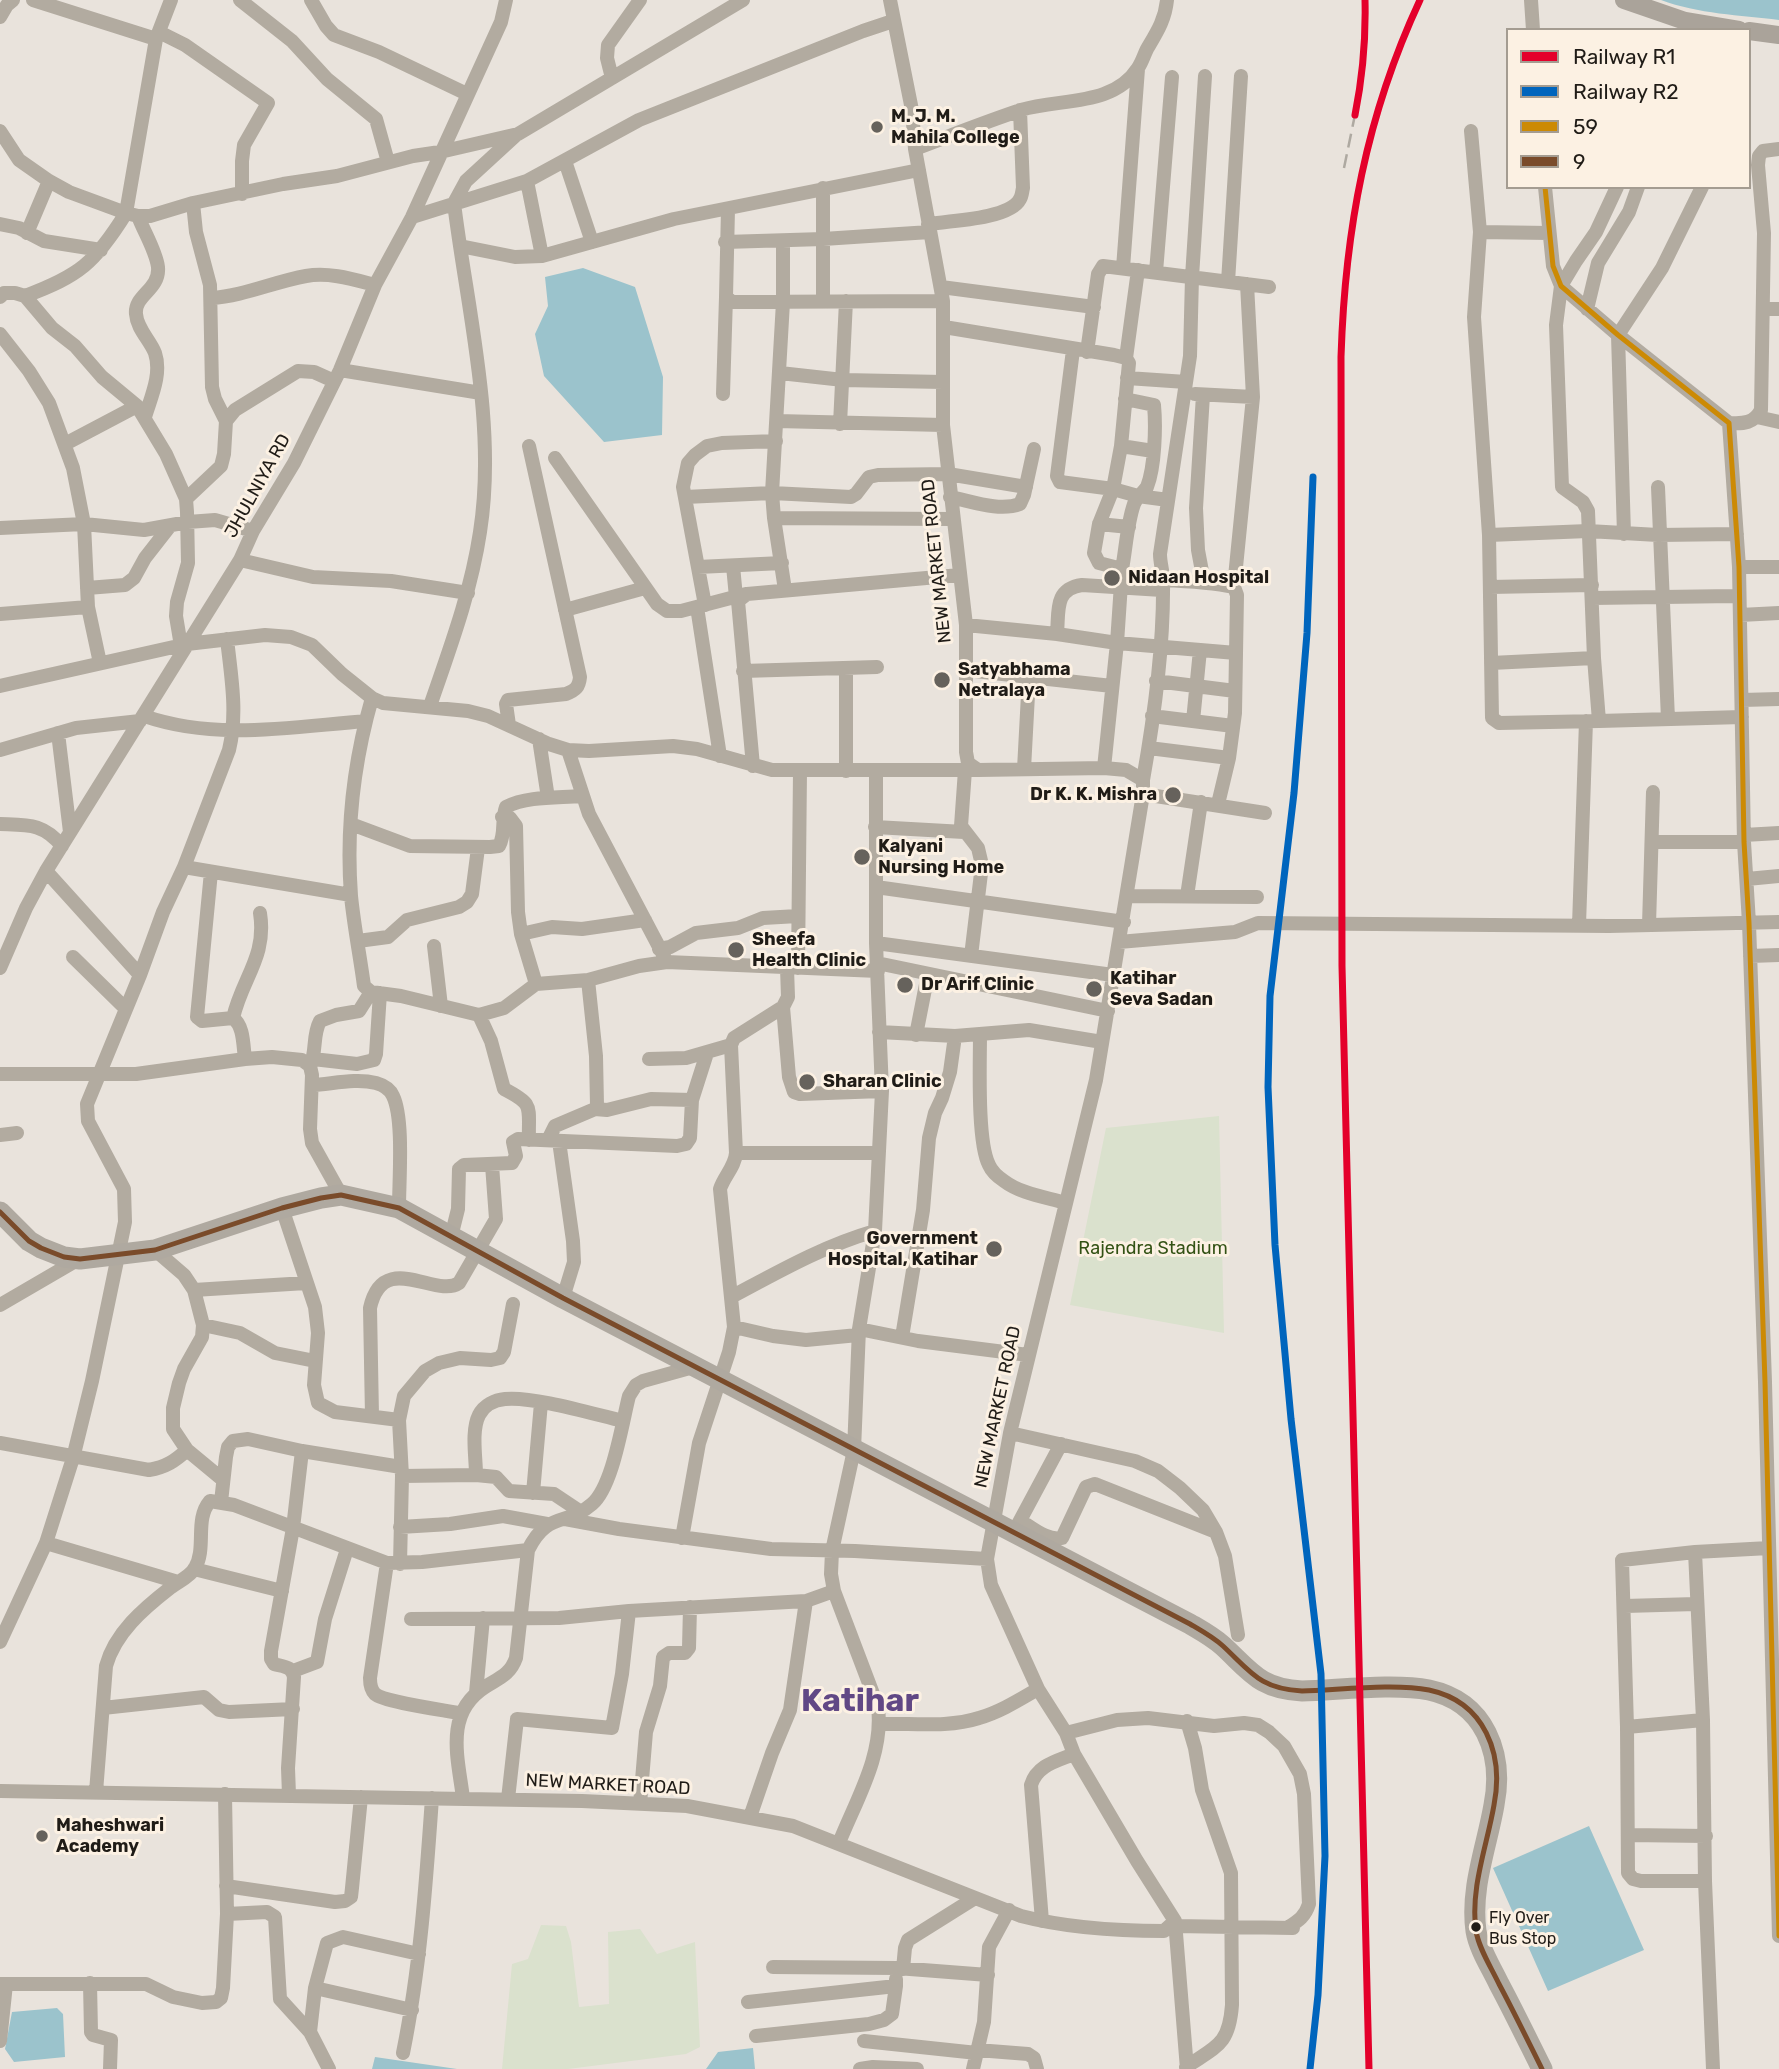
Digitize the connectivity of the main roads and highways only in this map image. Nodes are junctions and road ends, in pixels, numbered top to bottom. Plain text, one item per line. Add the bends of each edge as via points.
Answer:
1 (1624, 0) edge
2 (1725, 28) edge
3 (1751, 31) edge
4 (1779, 34) edge
5 (0, 1212) edge
6 (1542, 2069) edge

1 - 2 main road via 1665,15
3 - 4 main road
5 - 6 highway via 29,1241 80,1259 155,1250 282,1208 341,1195 399,1208 994,1523 1017,1526 1036,1545 1191,1624 1268,1685 1302,1691 1410,1688 1430,1690 1461,1704 1488,1734 1498,1769 1476,1892 1476,1933

